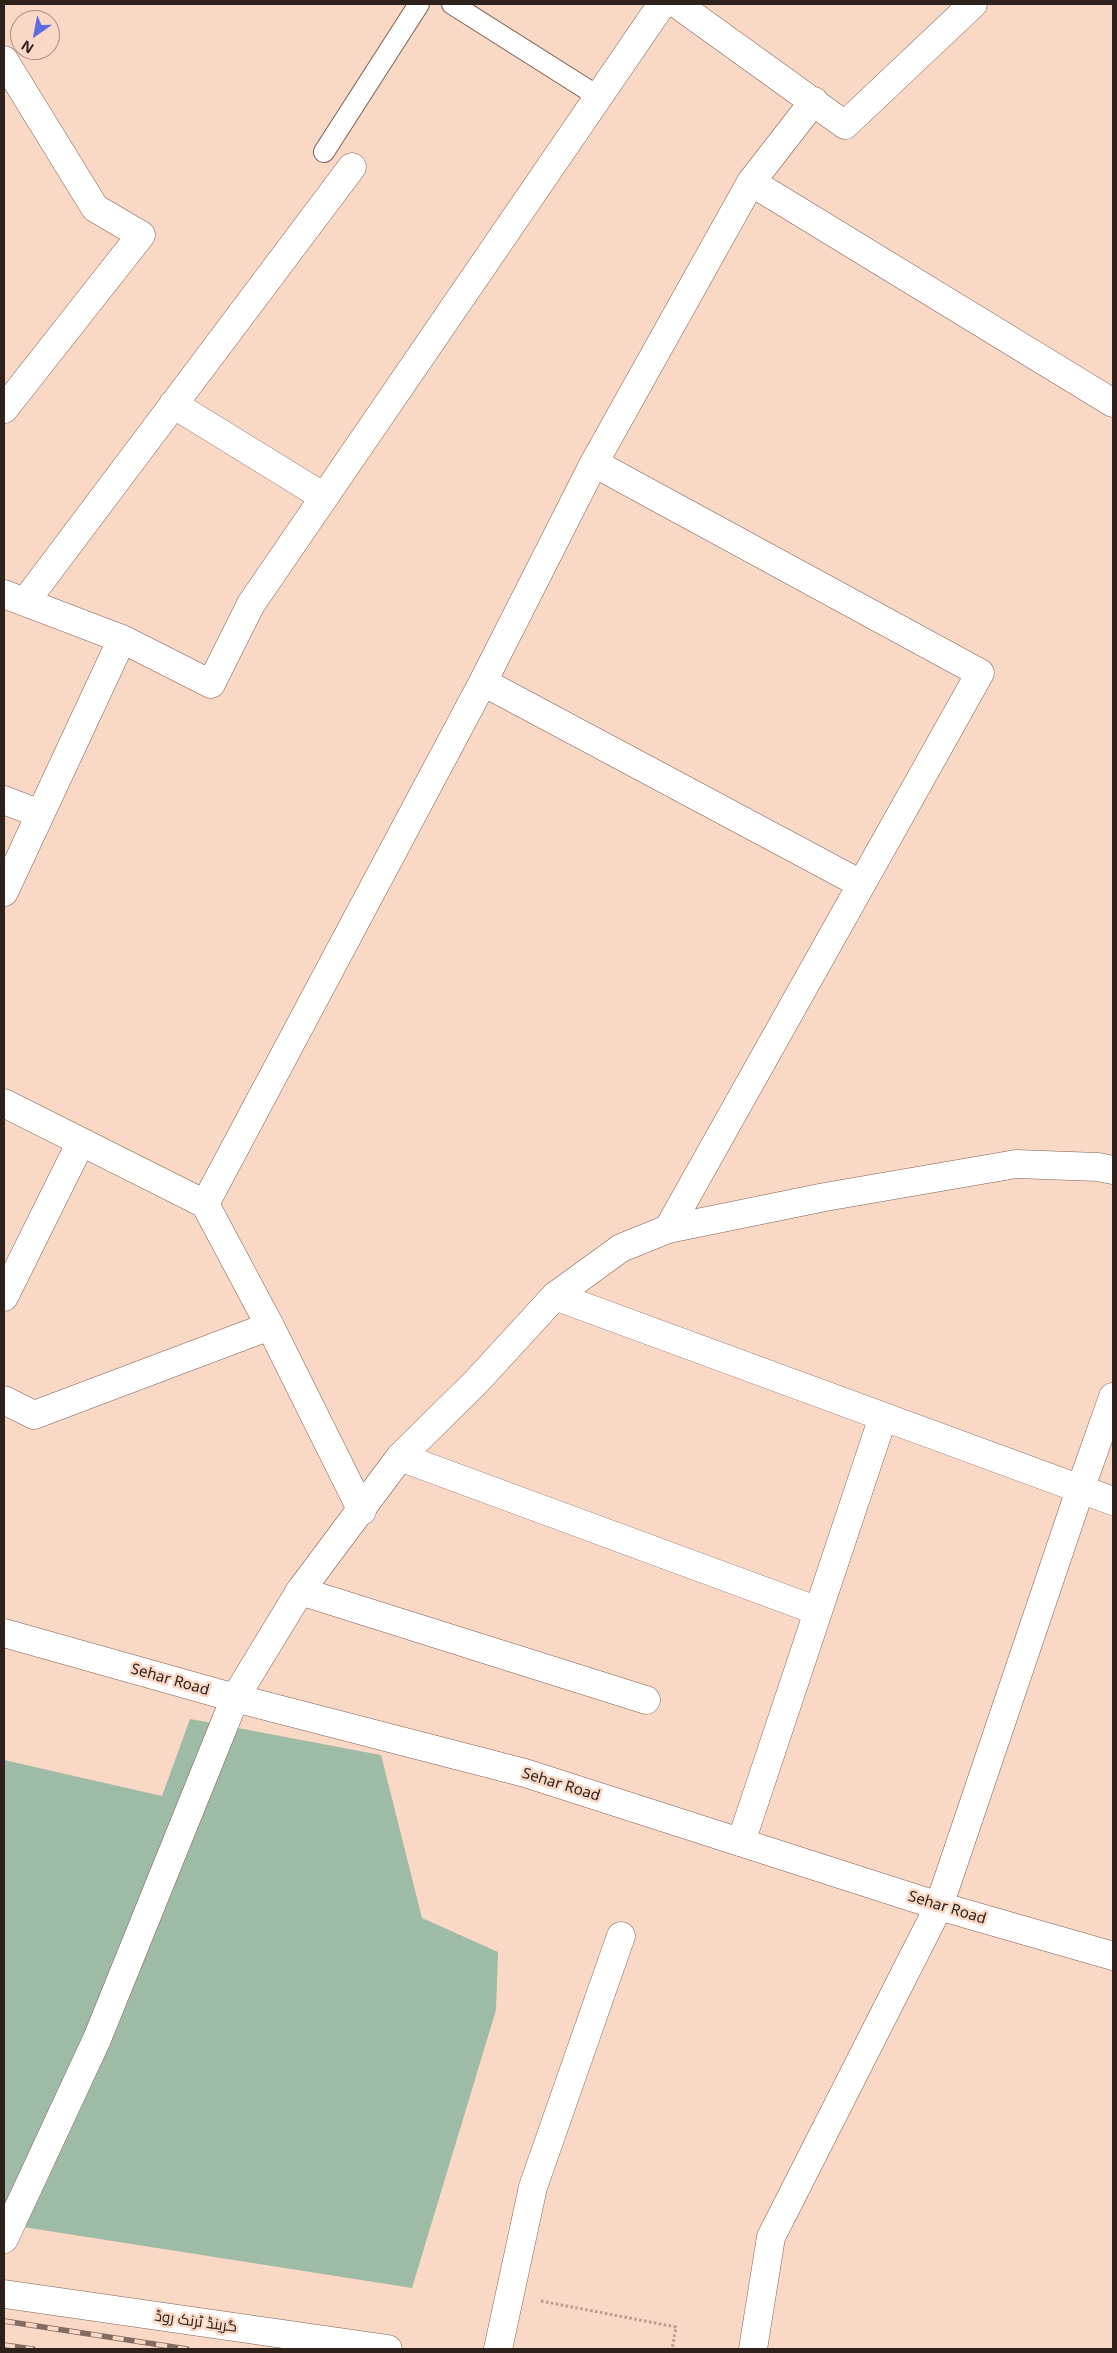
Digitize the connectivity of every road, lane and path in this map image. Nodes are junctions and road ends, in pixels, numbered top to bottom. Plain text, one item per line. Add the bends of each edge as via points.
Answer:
1 (419, 4) edge
2 (452, 4) edge
3 (662, 4) edge
4 (678, 4) edge
5 (974, 4) edge
6 (4, 60) edge
7 (599, 97) junction
8 (814, 101) junction
9 (324, 152) dead end
10 (352, 167) dead end
11 (751, 182) junction
12 (1113, 403) edge
13 (173, 404) junction
14 (4, 409) edge
15 (594, 463) junction
16 (324, 497) junction
17 (14, 598) edge
18 (122, 639) junction
19 (484, 682) junction
20 (4, 800) edge
21 (40, 814) junction
22 (861, 884) junction
23 (4, 892) edge
24 (4, 1103) edge
25 (81, 1142) junction
26 (1113, 1170) edge
27 (205, 1204) junction
28 (668, 1229) junction
29 (555, 1296) junction
30 (4, 1297) edge
31 (270, 1326) junction
32 (1113, 1397) edge
33 (4, 1400) edge
34 (883, 1417) junction
35 (400, 1457) junction
36 (1080, 1490) junction
37 (1113, 1501) edge
38 (362, 1511) junction
39 (300, 1591) junction
40 (818, 1611) junction
41 (4, 1633) edge
42 (235, 1698) junction
43 (646, 1700) dead end
44 (741, 1842) junction
45 (939, 1906) junction
46 (621, 1936) dead end
47 (1113, 1956) edge
48 (4, 2239) edge
49 (4, 2294) edge
50 (533, 2300) dead end
51 (388, 2349) edge
52 (498, 2349) edge
53 (672, 2349) edge
54 (753, 2349) edge

1 - 9 lane
2 - 7 lane
3 - 7 street
4 - 8 street
5 - 8 street via 845,125
6 - 14 street via 95,208 141,235
7 - 16 street
8 - 11 street
10 - 13 street
11 - 12 street
11 - 15 street
13 - 16 street
13 - 17 street
15 - 19 street
15 - 22 street via 980,673
16 - 18 street via 252,604 211,684
17 - 18 street
18 - 21 street
19 - 22 street
19 - 27 street
20 - 21 street
21 - 23 street
22 - 28 street
24 - 25 street
25 - 27 street
25 - 30 street
26 - 28 street via 1016,1164 824,1197
27 - 31 street
28 - 29 street via 621,1248
29 - 34 street
29 - 35 street via 477,1381
31 - 33 street via 34,1415
31 - 38 street
32 - 36 street
34 - 36 street
34 - 40 street
35 - 38 street
35 - 40 street
36 - 37 street
36 - 45 street
38 - 39 street
39 - 42 street
39 - 43 street
40 - 44 street
41 - 42 street, Sehar Road
42 - 44 street, Sehar Road via 525,1773
42 - 48 street via 97,2039
44 - 45 street, Sehar Road
45 - 47 street, Sehar Road
45 - 54 street via 770,2237
46 - 52 street via 533,2187
49 - 51 street, گرینڈ ٹرنک روڈ
50 - 53 path via 676,2328

